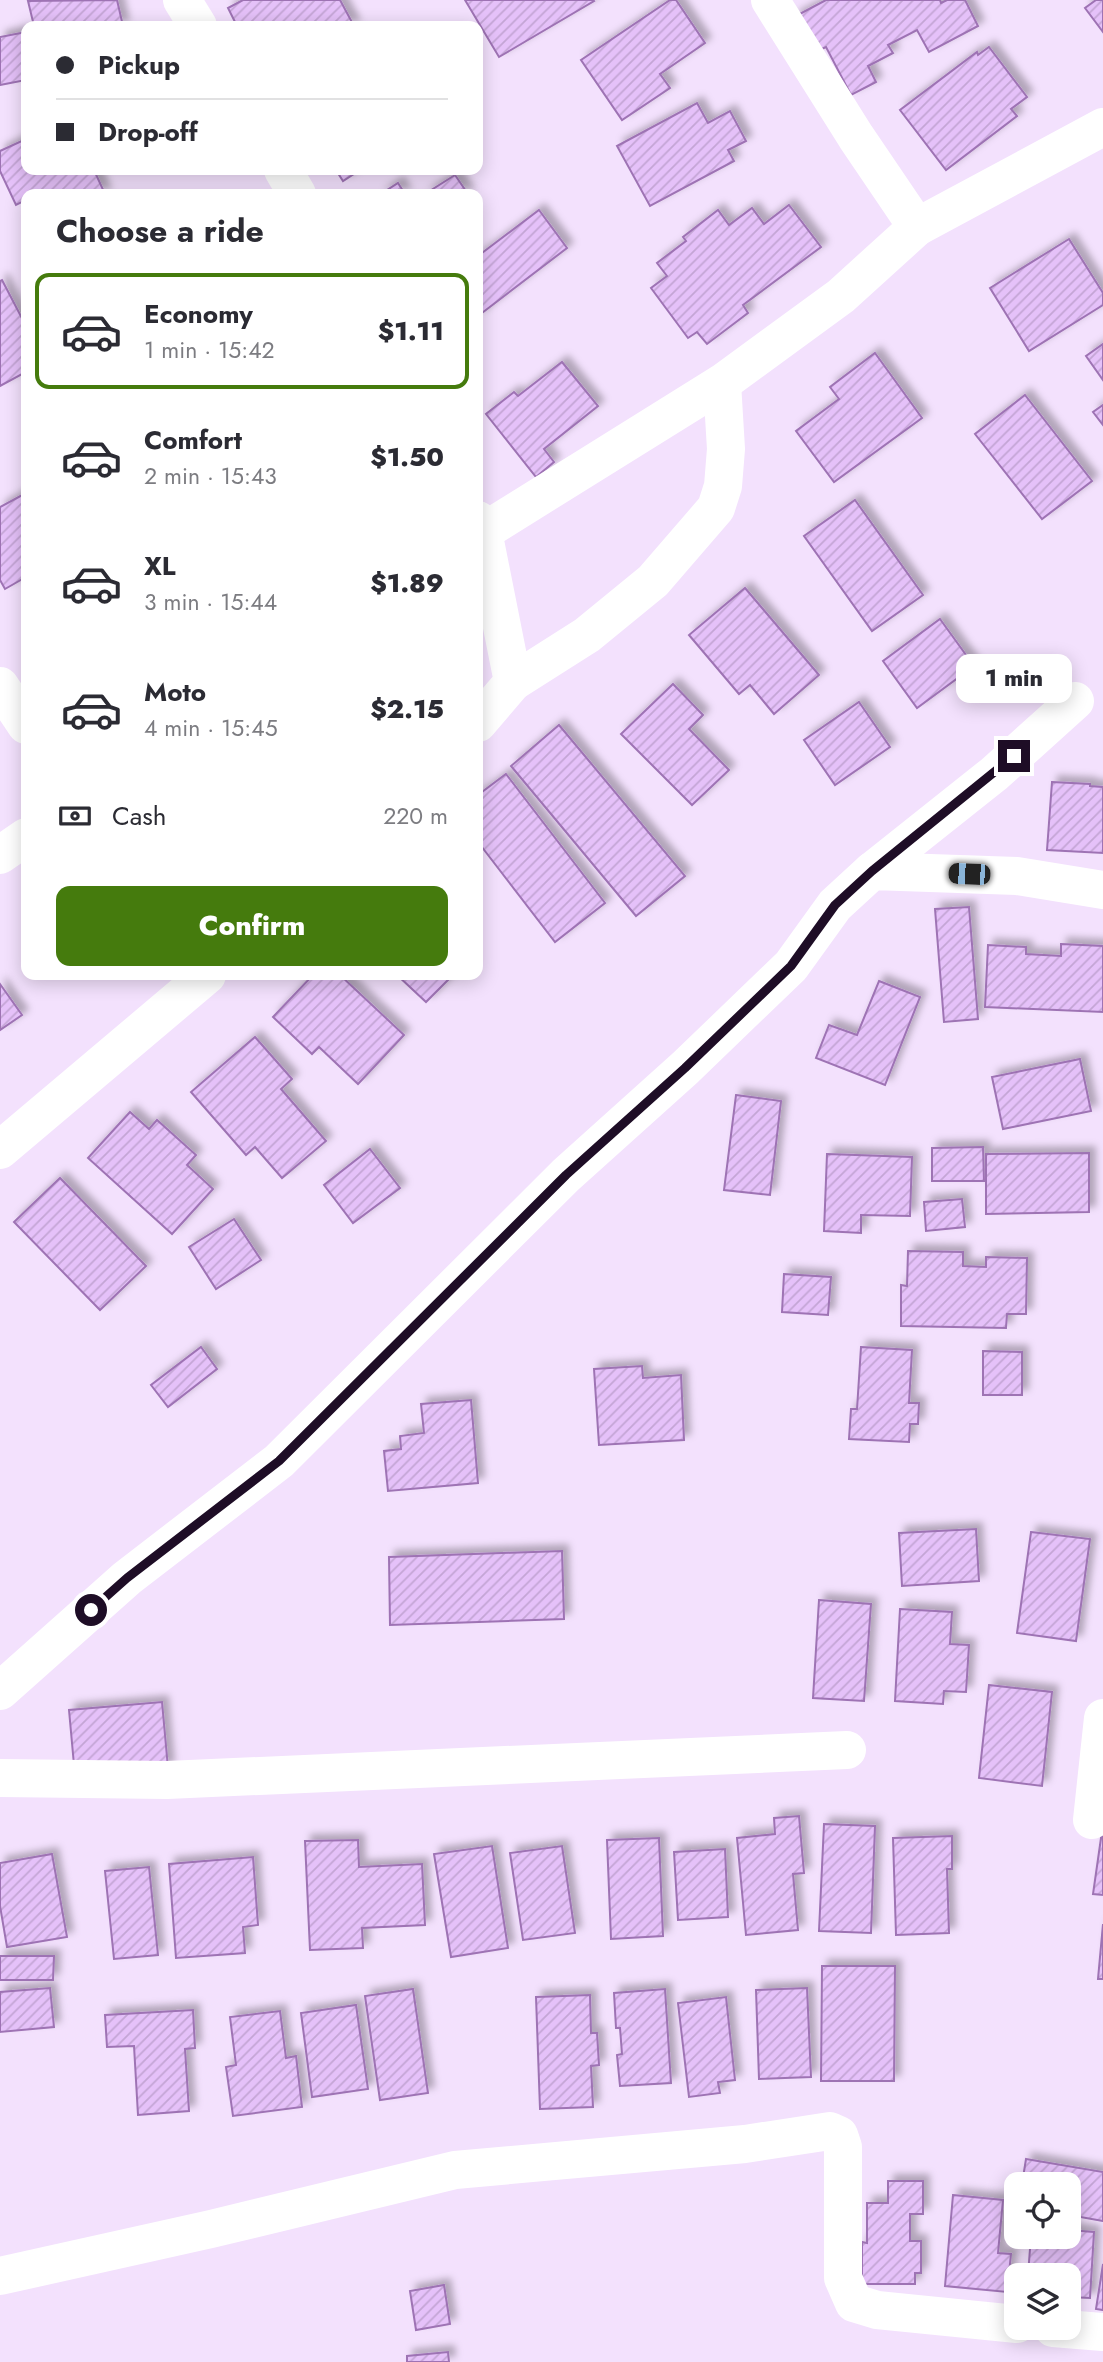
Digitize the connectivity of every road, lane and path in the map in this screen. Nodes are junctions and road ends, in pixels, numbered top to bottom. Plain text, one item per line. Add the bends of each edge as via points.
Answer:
1 (183, 0) edge
2 (770, 0) edge
3 (195, 21) edge
4 (1103, 127) edge
5 (917, 227) junction
6 (722, 383) junction
7 (483, 527) edge
8 (483, 543) edge
9 (513, 682) junction
10 (0, 686) edge
11 (1075, 701) dead end
12 (483, 717) edge
13 (21, 718) edge
14 (21, 841) edge
15 (0, 855) edge
16 (872, 871) junction
17 (1103, 890) edge
18 (201, 980) edge
19 (0, 1150) edge
20 (0, 1692) edge
21 (1102, 1734) edge
22 (847, 1750) dead end
23 (0, 1778) edge
24 (1092, 1820) dead end
25 (0, 2276) edge
26 (1004, 2323) edge
27 (1081, 2330) edge
28 (1103, 2332) edge

1 - 3 street
2 - 5 street
4 - 5 street
5 - 6 street via 841,296
6 - 7 street
6 - 9 street via 726,449 716,508 653,581 587,635
8 - 9 street
9 - 12 street
10 - 13 street
11 - 16 street via 994,774
14 - 15 street
16 - 17 street via 1017,876
16 - 20 street via 835,905 791,966 566,1175 279,1461 127,1578
18 - 19 street
21 - 24 street
22 - 23 street via 167,1780
25 - 26 street via 455,2170 745,2144 830,2131 839,2135 843,2147 843,2278 854,2303 877,2310
27 - 28 street

